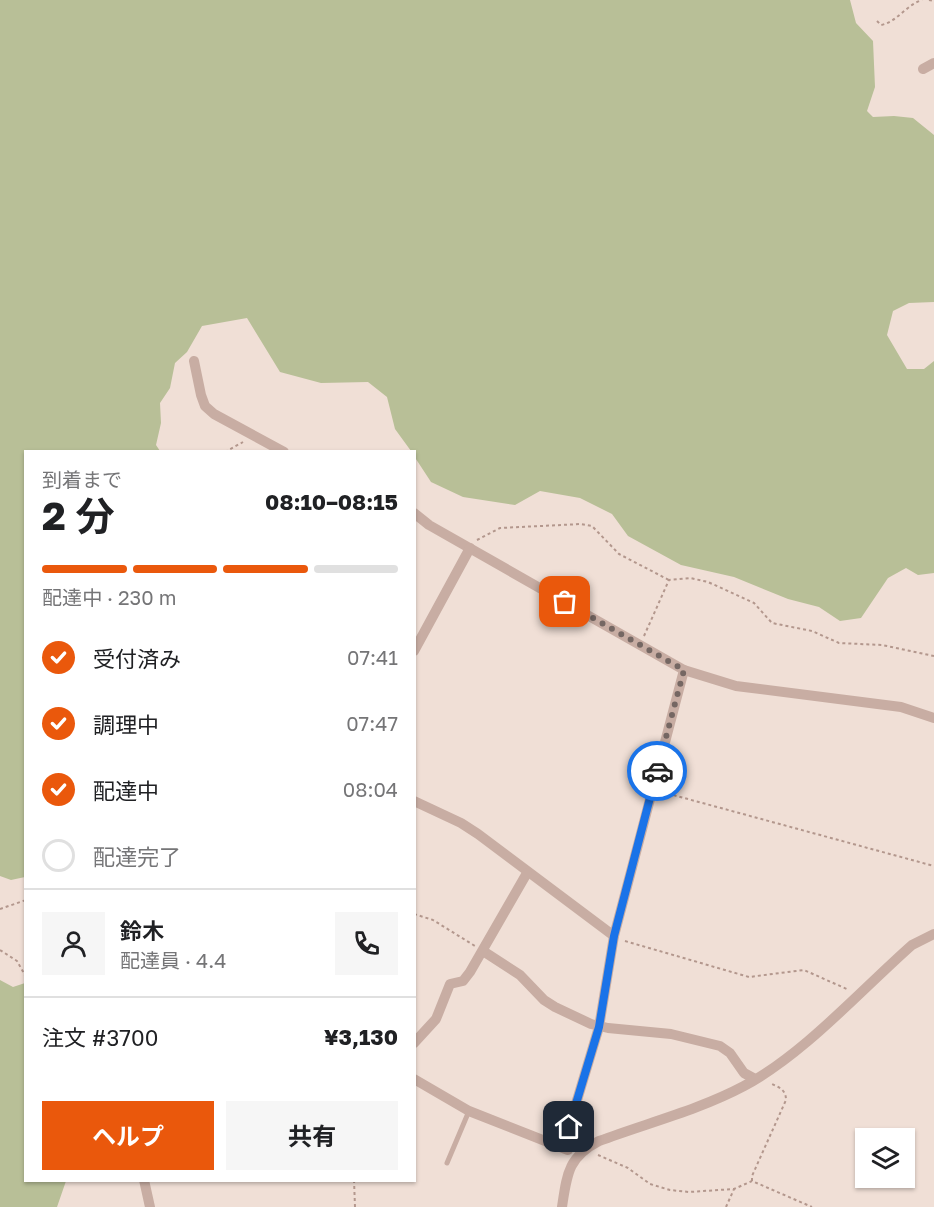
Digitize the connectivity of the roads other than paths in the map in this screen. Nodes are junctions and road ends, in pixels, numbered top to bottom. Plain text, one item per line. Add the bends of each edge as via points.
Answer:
1 (934, 63) edge
2 (923, 69) dead end
3 (194, 361) dead end
4 (280, 450) edge
5 (416, 515) edge
6 (470, 548) junction
7 (416, 647) edge
8 (684, 670) junction
9 (934, 718) edge
10 (416, 802) edge
11 (527, 873) junction
12 (934, 934) edge
13 (614, 936) junction
14 (483, 951) junction
15 (599, 1027) junction
16 (416, 1041) edge
17 (754, 1079) junction
18 (416, 1080) edge
19 (469, 1111) junction
20 (563, 1147) junction
21 (580, 1153) junction
22 (447, 1163) dead end
23 (144, 1182) edge
24 (150, 1207) edge
25 (562, 1207) edge

1 - 2 street
3 - 4 street via 205,406
5 - 6 street
6 - 7 street
6 - 8 street
8 - 9 street via 736,686 901,707
8 - 13 street
10 - 11 street via 461,823
11 - 13 street
11 - 14 street
12 - 17 street via 912,945 779,1065
13 - 15 street
14 - 15 street via 520,975 555,1007
14 - 16 street via 463,981 446,989 435,1019
15 - 17 street via 671,1034 714,1044 730,1053 744,1073
15 - 20 street
17 - 21 street via 718,1098 608,1138
18 - 19 street
19 - 20 street
19 - 22 lane
20 - 21 street
21 - 25 street via 571,1165
23 - 24 street

